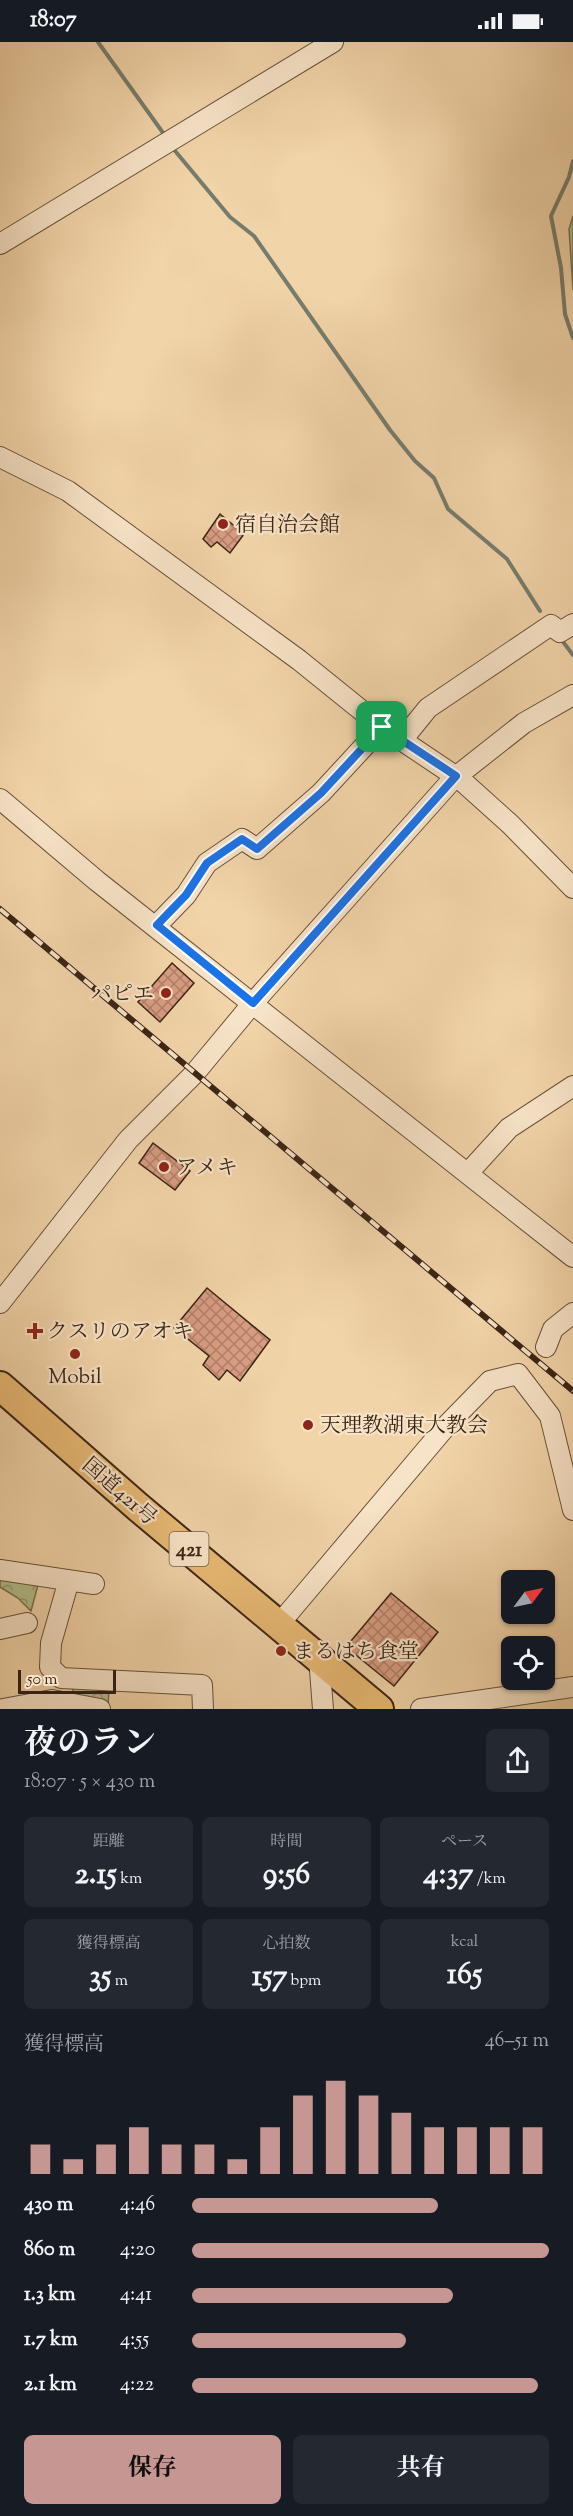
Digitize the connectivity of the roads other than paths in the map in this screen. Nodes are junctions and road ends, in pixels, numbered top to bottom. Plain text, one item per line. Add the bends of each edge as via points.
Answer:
1 (333, 42) edge
2 (0, 244) edge
3 (0, 457) edge
4 (573, 624) edge
5 (573, 695) edge
6 (382, 727) junction
7 (402, 740) junction
8 (456, 776) junction
9 (0, 799) edge
10 (573, 888) edge
11 (157, 925) junction
12 (253, 1003) junction
13 (573, 1086) edge
14 (468, 1173) junction
15 (573, 1257) edge
16 (0, 1303) edge
17 (573, 1313) edge
18 (546, 1347) dead end
19 (0, 1386) edge
20 (573, 1510) edge
21 (0, 1570) edge
22 (69, 1580) junction
23 (94, 1584) dead end
24 (27, 1623) dead end
25 (280, 1623) junction
26 (0, 1629) edge
27 (319, 1657) junction
28 (61, 1678) junction
29 (573, 1687) edge
30 (56, 1701) junction
31 (3, 1709) edge
32 (100, 1709) edge
33 (203, 1709) edge
34 (323, 1709) edge
35 (380, 1709) edge
36 (421, 1709) edge

1 - 2 street
3 - 6 street via 68,491 299,660
4 - 7 street via 560,632 551,625 513,650 428,708
5 - 8 street via 524,723
6 - 7 street
6 - 11 street via 321,793 257,849 242,839 207,863 186,895
7 - 8 street
8 - 10 street
8 - 12 street
9 - 11 street
11 - 12 street
12 - 14 street
12 - 16 street via 194,1074 128,1140
13 - 14 street via 509,1128
14 - 15 street
17 - 18 street via 554,1329
19 - 25 highway, 国道421号 / 421 via 138,1507
20 - 25 street via 550,1416 518,1374 490,1381 448,1424
21 - 22 street
22 - 23 street
22 - 28 street via 51,1643 50,1667
24 - 26 street
25 - 27 highway, 国道421号 / 421
27 - 34 street
27 - 35 highway, 国道421号 / 421
28 - 30 street
28 - 33 street via 202,1685
29 - 36 street
30 - 31 street
30 - 32 street

